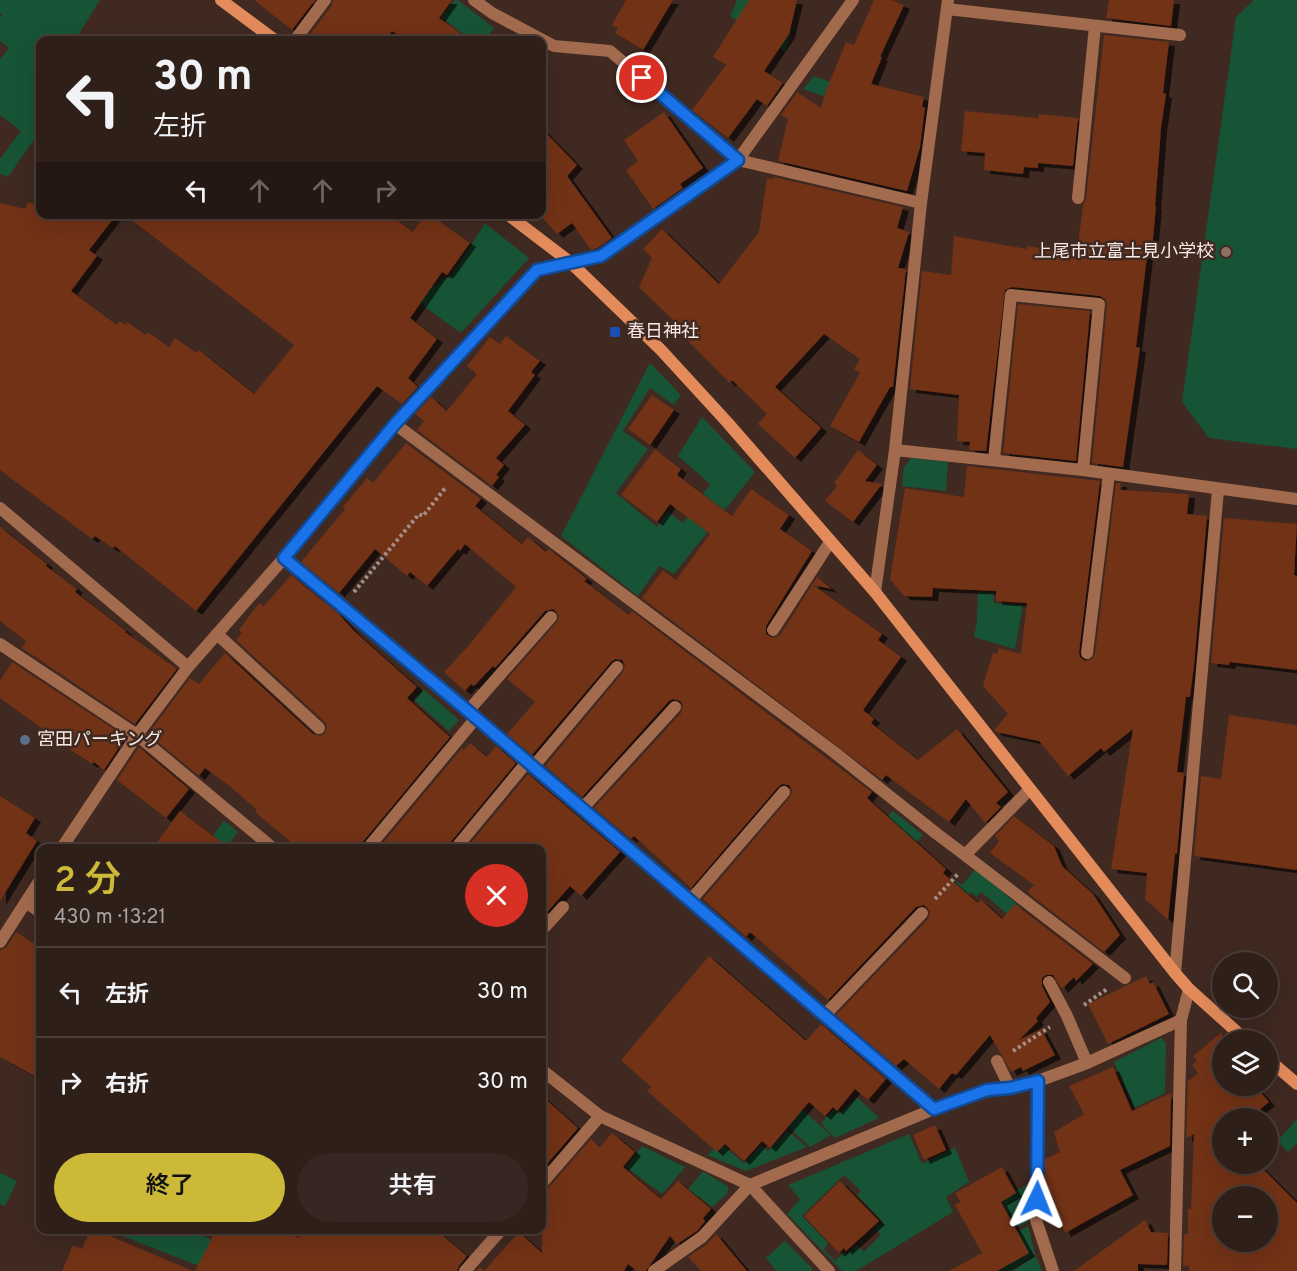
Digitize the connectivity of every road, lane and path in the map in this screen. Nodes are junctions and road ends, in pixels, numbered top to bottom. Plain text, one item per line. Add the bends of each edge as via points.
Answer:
1 (222, 0) edge
2 (326, 0) edge
3 (474, 0) edge
4 (853, 0) edge
5 (948, 4) edge
6 (1095, 26) junction
7 (1180, 35) dead end
8 (271, 36) edge
9 (298, 36) edge
10 (535, 36) edge
11 (546, 42) edge
12 (738, 160) junction
13 (1078, 198) dead end
14 (921, 203) junction
15 (514, 219) edge
16 (570, 262) junction
17 (395, 424) junction
18 (895, 450) junction
19 (994, 459) junction
20 (1083, 470) junction
21 (458, 472) junction
22 (1109, 474) junction
23 (1218, 490) junction
24 (1297, 499) edge
25 (0, 508) edge
26 (830, 542) junction
27 (284, 558) junction
28 (875, 592) junction
29 (342, 606) junction
30 (551, 617) dead end
31 (773, 630) dead end
32 (217, 634) junction
33 (0, 644) edge
34 (1087, 653) dead end
35 (188, 667) junction
36 (617, 667) dead end
37 (675, 707) dead end
38 (472, 714) junction
39 (319, 728) dead end
40 (137, 735) junction
41 (530, 765) junction
42 (1030, 789) junction
43 (784, 792) dead end
44 (582, 809) junction
45 (64, 844) edge
46 (268, 844) edge
47 (371, 844) edge
48 (459, 844) edge
49 (968, 857) junction
50 (36, 886) edge
51 (690, 901) junction
52 (26, 902) junction
53 (563, 907) dead end
54 (36, 909) edge
55 (922, 913) joint
56 (546, 926) edge
57 (0, 942) edge
58 (1175, 973) junction
59 (1125, 978) dead end
60 (1049, 982) dead end
61 (1189, 989) junction
62 (824, 1016) junction
63 (1181, 1020) junction
64 (1235, 1030) edge
65 (997, 1061) dead end
66 (1087, 1063) junction
67 (1278, 1068) edge
68 (546, 1073) edge
69 (1038, 1081) junction
70 (1297, 1084) edge
71 (1010, 1088) junction
72 (934, 1109) junction
73 (600, 1116) junction
74 (546, 1178) edge
75 (750, 1185) junction
76 (497, 1234) edge
77 (465, 1271) edge
78 (654, 1271) edge
79 (829, 1271) edge
80 (1053, 1271) edge
81 (1176, 1271) edge

1 - 8 street
2 - 9 street
3 - 10 street
4 - 12 street
5 - 6 street
5 - 14 street
6 - 7 street
6 - 13 street
11 - 12 street via 554,46 610,51
12 - 14 street
12 - 16 street via 601,256
14 - 18 street
15 - 16 street
16 - 17 street via 537,270
16 - 26 street via 661,350
17 - 21 street
17 - 27 street
18 - 19 street
18 - 28 street
19 - 20 street
19 - 20 street via 1011,295 1099,304
20 - 22 street
21 - 29 path
21 - 49 street via 834,752
22 - 23 street
22 - 34 street
23 - 24 street
23 - 58 street
25 - 35 street
26 - 28 street
26 - 31 street
27 - 29 street
27 - 32 street
28 - 42 street
29 - 38 street
30 - 38 street
32 - 35 street
32 - 39 street
33 - 40 street
35 - 40 street
36 - 41 street
37 - 44 street
38 - 41 street
38 - 47 street
40 - 45 street
40 - 46 street
41 - 44 street
41 - 48 street
42 - 49 street
42 - 58 street
43 - 51 street
44 - 51 street
49 - 55 path
49 - 59 street
50 - 52 street
51 - 62 street
52 - 54 street
52 - 57 street
53 - 56 street
55 - 62 street
58 - 61 street
60 - 66 street
61 - 63 street
61 - 64 street
62 - 72 street
63 - 66 street
63 - 81 street
65 - 71 street
66 - 69 street
67 - 70 street
68 - 73 street
69 - 71 street
69 - 80 street via 1036,1220
71 - 72 street via 987,1090
72 - 75 street
73 - 74 street
73 - 75 street
75 - 78 street via 702,1237
75 - 79 street
76 - 77 street

